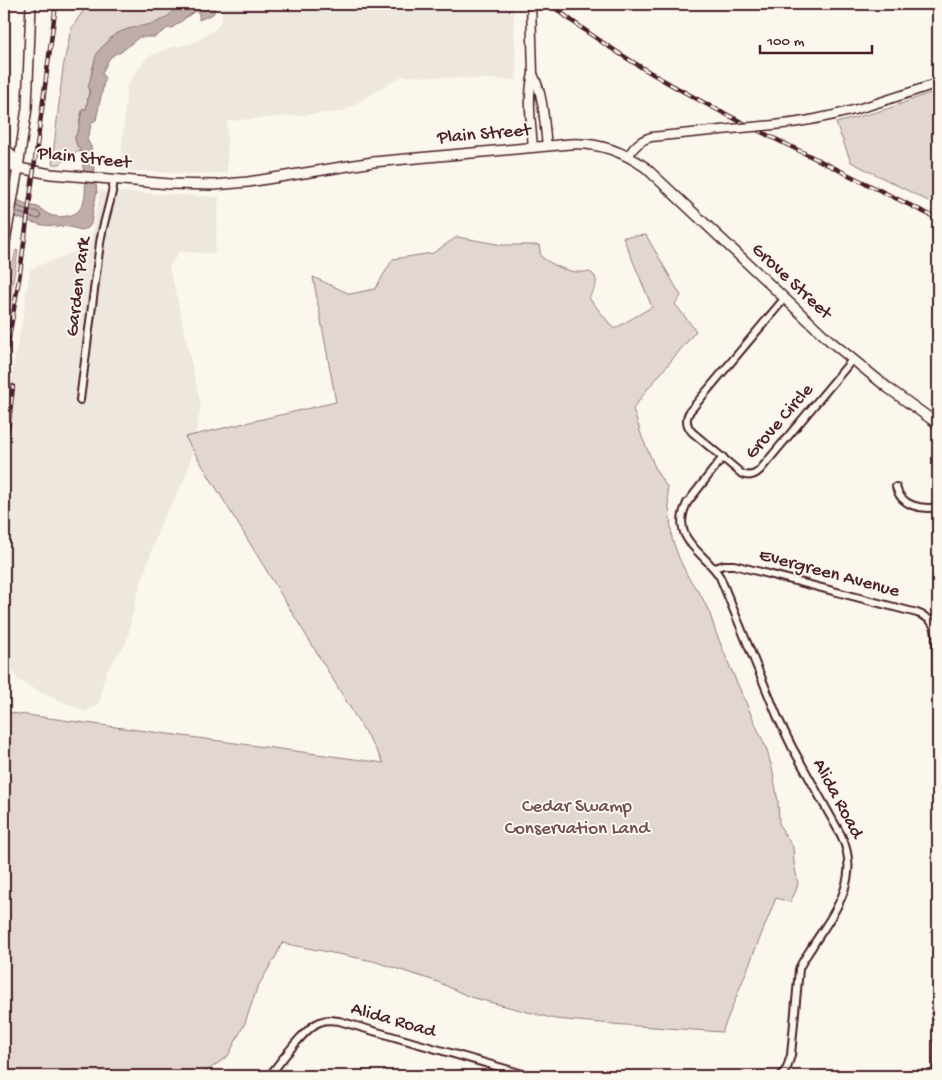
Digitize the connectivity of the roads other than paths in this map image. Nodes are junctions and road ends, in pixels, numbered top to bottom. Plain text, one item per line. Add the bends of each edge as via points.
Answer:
1 (31, 4) edge
2 (531, 4) edge
3 (533, 74) junction
4 (938, 83) edge
5 (4, 146) edge
6 (547, 146) junction
7 (533, 147) junction
8 (628, 156) junction
9 (4, 162) edge
10 (18, 168) junction
11 (114, 179) junction
12 (4, 247) edge
13 (784, 299) junction
14 (852, 360) junction
15 (80, 400) dead end
16 (938, 424) edge
17 (723, 457) junction
18 (896, 487) dead end
19 (938, 507) edge
20 (714, 568) junction
21 (938, 758) edge
22 (938, 1035) edge
23 (516, 1074) edge
24 (269, 1076) edge
25 (530, 1076) edge
26 (781, 1076) edge
27 (937, 1076) edge

1 - 10 main road via 27,108
2 - 3 street
3 - 6 street via 540,94
3 - 7 street via 530,96
4 - 8 street, bridge via 881,102 800,122 651,136 642,140
5 - 10 main road
6 - 7 main road, Plain Street
6 - 8 main road, Plain Street via 591,144
7 - 11 main road, Plain Street via 373,162 226,184 181,185
8 - 13 main road, Grove Street via 654,175
9 - 10 main road, Plain Street
10 - 11 main road, Plain Street
10 - 12 main road
11 - 15 street, Garden Park via 100,243
13 - 14 main road, Grove Street
13 - 17 street, Grove Circle via 688,414 686,421 690,430
14 - 16 main road, Grove Street
14 - 17 street, Grove Circle via 758,473 745,475
17 - 20 street via 687,503 682,520 684,534 691,546
18 - 19 street via 908,504 922,508
20 - 21 street, Evergreen Avenue via 734,566 928,618 936,634
20 - 26 street, Alida Road via 778,718 841,835 848,856 849,874 843,894 800,969 791,1055
22 - 27 street
23 - 24 street, Alida Road via 327,1020 306,1031
23 - 25 street, Alida Road

